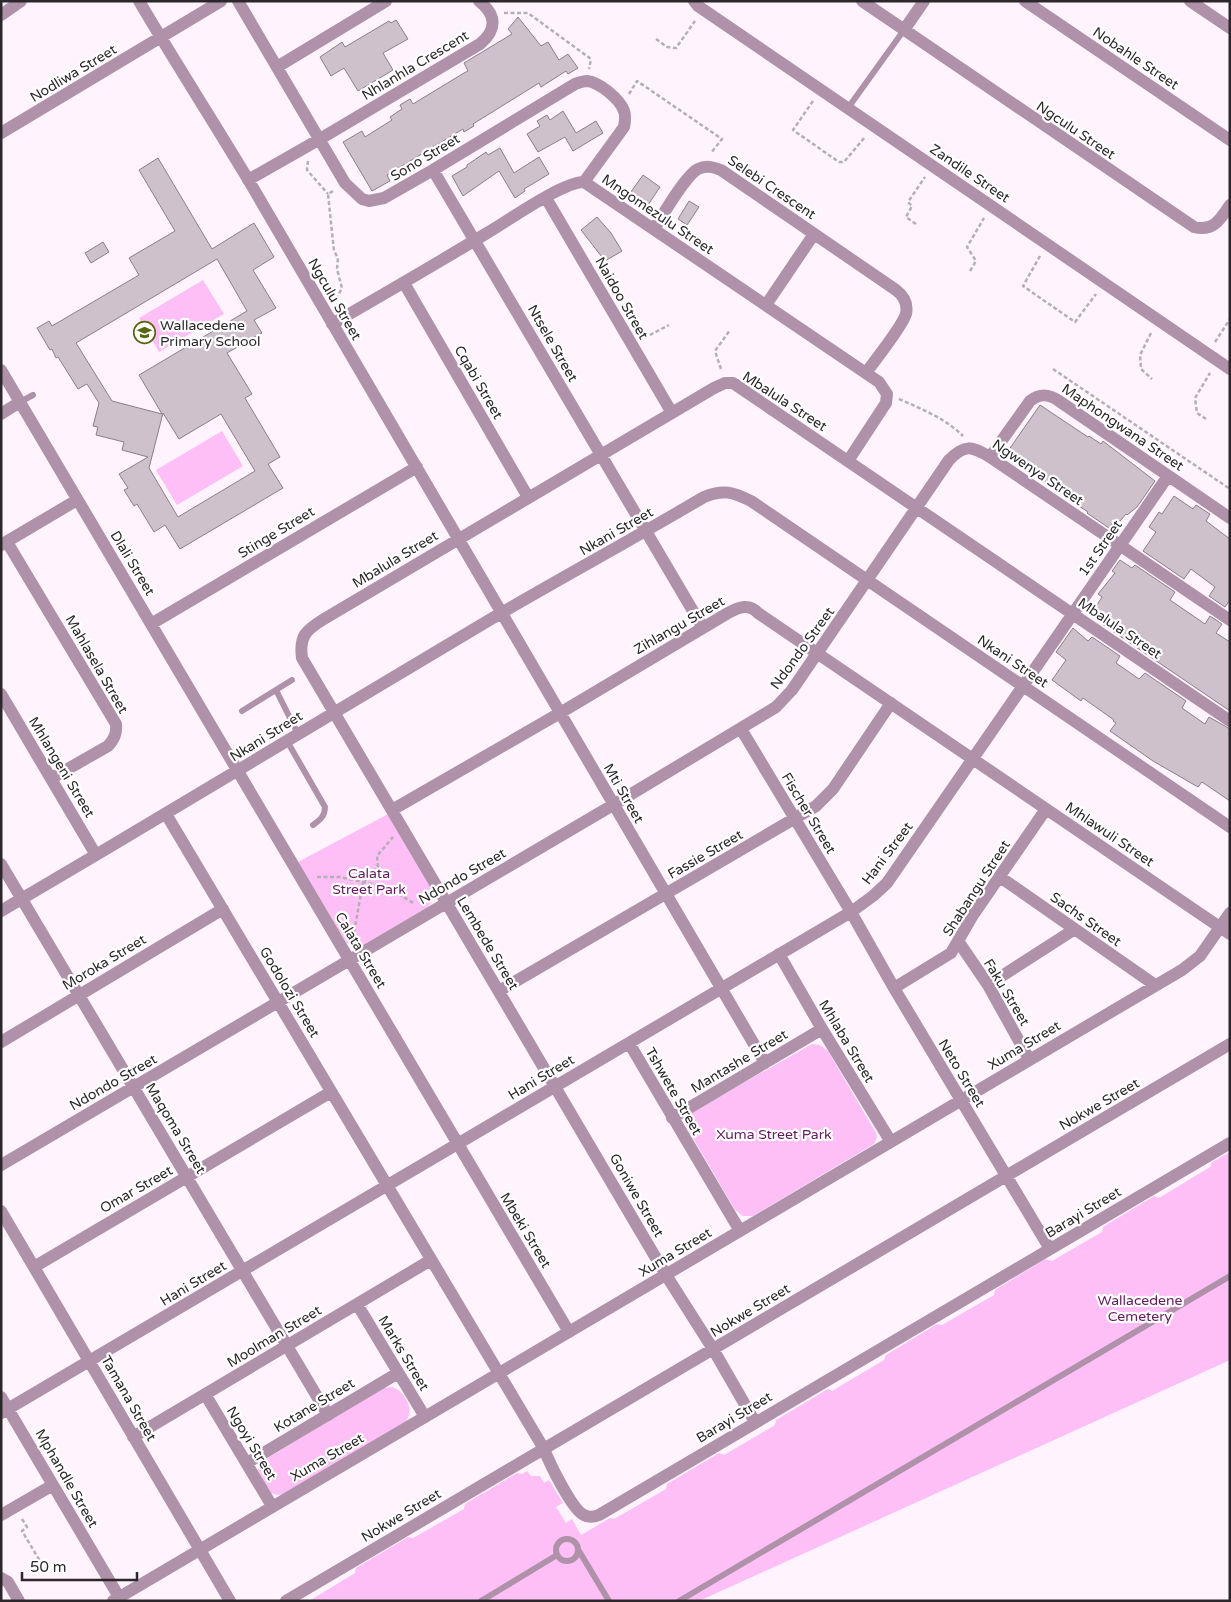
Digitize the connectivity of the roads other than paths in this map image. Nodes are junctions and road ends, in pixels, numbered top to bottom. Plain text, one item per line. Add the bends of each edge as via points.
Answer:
1 (20, 1) edge
2 (140, 1) edge
3 (221, 1) edge
4 (238, 1) edge
5 (386, 1) edge
6 (478, 1) edge
7 (862, 1) edge
8 (924, 1) edge
9 (1025, 1) edge
10 (1190, 1) edge
11 (699, 5) edge
12 (2, 13) edge
13 (1230, 28) edge
14 (904, 30) junction
15 (161, 38) junction
16 (277, 67) junction
17 (848, 108) junction
18 (1, 133) edge
19 (1230, 140) edge
20 (315, 142) junction
21 (433, 170) junction
22 (248, 180) junction
23 (584, 182) junction
24 (546, 198) junction
25 (1230, 206) edge
26 (654, 229) junction
27 (814, 234) junction
28 (475, 241) junction
29 (404, 283) junction
30 (766, 305) junction
31 (332, 324) junction
32 (1, 370) edge
33 (1230, 370) edge
34 (866, 373) junction
35 (32, 395) dead end
36 (20, 402) junction
37 (672, 413) junction
38 (1, 414) edge
39 (600, 454) junction
40 (990, 456) junction
41 (848, 461) junction
42 (417, 467) junction
43 (1168, 476) junction
44 (528, 497) junction
45 (78, 500) junction
46 (916, 508) junction
47 (1230, 518) edge
48 (646, 531) junction
49 (459, 539) junction
50 (4, 543) edge
51 (1120, 546) junction
52 (868, 580) junction
53 (501, 613) junction
54 (1073, 614) junction
55 (1230, 620) edge
56 (151, 624) junction
57 (703, 628) junction
58 (818, 654) junction
59 (292, 680) dead end
60 (1023, 686) junction
61 (276, 690) junction
62 (1, 694) edge
63 (891, 703) junction
64 (5, 710) edge
65 (242, 711) dead end
66 (334, 712) junction
67 (560, 713) junction
68 (1230, 721) edge
69 (741, 729) junction
70 (298, 734) junction
71 (287, 741) junction
72 (972, 759) junction
73 (238, 772) junction
74 (52, 778) junction
75 (613, 805) junction
76 (1046, 809) junction
77 (392, 810) junction
78 (166, 814) junction
79 (795, 819) junction
80 (313, 825) dead end
81 (1230, 827) edge
82 (96, 855) junction
83 (1, 864) edge
84 (1000, 877) junction
85 (665, 895) junction
86 (22, 898) junction
87 (447, 902) junction
88 (223, 909) junction
89 (1, 911) edge
90 (851, 912) junction
91 (1230, 913) edge
92 (1075, 930) junction
93 (1225, 930) edge
94 (958, 941) junction
95 (779, 954) junction
96 (349, 960) junction
97 (988, 985) junction
98 (1156, 985) junction
99 (721, 988) junction
100 (894, 988) junction
101 (499, 991) junction
102 (80, 995) junction
103 (278, 1002) junction
104 (822, 1030) junction
105 (1, 1042) edge
106 (629, 1043) junction
107 (1230, 1044) edge
108 (1028, 1059) junction
109 (765, 1063) junction
110 (555, 1086) junction
111 (134, 1087) junction
112 (331, 1092) junction
113 (961, 1100) junction
114 (672, 1118) junction
115 (891, 1142) junction
116 (1230, 1143) edge
117 (458, 1144) junction
118 (1, 1165) edge
119 (1006, 1176) junction
120 (187, 1177) junction
121 (387, 1186) junction
122 (1, 1211) edge
123 (740, 1231) junction
124 (1050, 1249) junction
125 (431, 1260) junction
126 (34, 1267) junction
127 (243, 1270) junction
128 (666, 1275) junction
129 (1230, 1276) edge
130 (357, 1304) junction
131 (569, 1332) junction
132 (287, 1346) junction
133 (713, 1349) junction
134 (90, 1361) junction
135 (398, 1374) junction
136 (499, 1374) junction
137 (205, 1394) junction
138 (1, 1397) edge
139 (5, 1411) edge
140 (328, 1415) junction
141 (425, 1417) junction
142 (755, 1422) junction
143 (133, 1437) junction
144 (544, 1449) junction
145 (247, 1463) junction
146 (53, 1485) junction
147 (272, 1506) junction
148 (1, 1515) edge
149 (199, 1549) junction
150 (579, 1551) junction
151 (557, 1556) junction
152 (1, 1578) edge
153 (118, 1600) edge
154 (19, 1601) edge
155 (230, 1601) edge
156 (286, 1601) edge
157 (481, 1601) edge
158 (609, 1601) edge
159 (679, 1601) edge

1 - 12 street
2 - 15 street, Ngculu Street
3 - 15 street, Nodliwa Street
4 - 16 street, Sono Street
5 - 16 street
6 - 20 street, Nhlanhla Crescent via 485,6 493,21 488,37 480,44
7 - 14 street, Ngculu Street
8 - 14 street
9 - 19 street, Nobahle Street
10 - 13 street
11 - 17 street, Zandile Street
14 - 17 lane
14 - 25 street, Ngculu Street via 1194,227 1205,229 1216,224
15 - 18 street, Nodliwa Street
15 - 22 street, Ngculu Street
16 - 20 street, Sono Street
17 - 33 street, Zandile Street
20 - 21 street, Sono Street via 346,184 362,199 369,201 384,198
20 - 22 street, Nhlanhla Crescent
21 - 23 street, Sono Street via 575,84 587,81 610,93 626,113 624,127
21 - 28 street, Ntsele Street
22 - 31 street, Ngculu Street
23 - 24 street, Mngomezulu Street via 571,184
23 - 26 street, Mngomezulu Street
24 - 28 street, Mngomezulu Street
24 - 37 street, Naidoo Street
26 - 27 street, Selebi Crescent via 692,174 708,167 721,170
26 - 30 street, Mngomezulu Street
27 - 30 street, Selebi Crescent
27 - 34 street, Selebi Crescent via 896,290 906,302 903,320
28 - 29 street, Mngomezulu Street
28 - 39 street, Ntsele Street
29 - 31 street, Mngomezulu Street
29 - 44 street, Cqabi Street
30 - 34 street, Mngomezulu Street
31 - 42 street, Ngculu Street
32 - 36 street, Dlali Street
34 - 41 street, Mngomezulu Street via 879,382 886,394 886,403
35 - 36 lane
36 - 38 street
36 - 45 street, Dlali Street
37 - 39 street, Mbalula Street
37 - 41 street, Mbalula Street via 714,388 733,383
39 - 44 street, Mbalula Street
39 - 48 street, Ntsele Street
40 - 43 street, Maphongwana Street via 1030,401 1049,395
40 - 46 street, Ngwenya Street via 975,448 958,451
40 - 51 street, Ngwenya Street
41 - 46 street, Mbalula Street
42 - 49 street, Ngculu Street
42 - 56 street, Stinge Street
43 - 47 street, Maphongwana Street
43 - 51 street, 1st Street
44 - 49 street, Mbalula Street
45 - 50 street
45 - 56 street, Dlali Street
46 - 52 street, Ngwenya Street
46 - 54 street, Mbalula Street
48 - 52 street, Nkani Street via 704,497 726,492 751,501
48 - 53 street, Nkani Street
48 - 57 street, Ntsele Street
49 - 53 street, Ngculu Street
49 - 66 street, Mbalula Street via 306,632 301,647 302,658
50 - 74 street, Mahlasela Street via 116,724 114,740 108,746
51 - 54 street, 1st Street
51 - 55 street, Ngwenya Street
52 - 58 street, Ndondo Street
52 - 60 street, Nkani Street
53 - 66 street, Nkani Street
53 - 67 street, Mti Street
54 - 60 street, 1st Street
54 - 68 street, Mbalula Street
56 - 73 street, Dlali Street
57 - 58 street, Zihlangu Street via 738,608 753,608
57 - 67 street, Zihlangu Street
58 - 63 street, Zihlangu Street
58 - 69 street, Ndondo Street via 784,700
59 - 61 lane
60 - 72 street, Hani Street
60 - 81 street, Nkani Street
61 - 65 lane
61 - 70 lane
62 - 64 street, Mhlangeni Street
63 - 72 street, Zihlangu Street
63 - 79 street, Fassie Street via 833,789 816,806
64 - 74 street, Mhlangeni Street
66 - 70 street, Nkani Street
66 - 77 street, Lembede Street
67 - 75 street, Mti Street
67 - 77 street, Zihlangu Street
69 - 75 street, Ndondo Street
69 - 79 street, Fischer Street
70 - 71 street, Nkani Street
71 - 73 street, Nkani Street
71 - 80 lane via 326,807 321,820
72 - 76 street, Mhlawuli Street
72 - 90 street, Hani Street via 887,883
73 - 78 street, Nkani Street
73 - 96 street, Calata Street
74 - 82 street, Mhlangeni Street
75 - 85 street, Mti Street
75 - 87 street, Ndondo Street
76 - 84 street, Shabangu Street
76 - 93 street, Mhlawuli Street
77 - 87 street, Lembede Street
78 - 82 street, Nkani Street
78 - 88 street, Godolozi Street
79 - 85 street, Fassie Street
79 - 90 street, Fischer Street
82 - 86 street, Nkani Street
83 - 86 street, Maqoma Street
84 - 92 street, Sachs Street
84 - 94 street, Shabangu Street
85 - 99 street, Mti Street
85 - 101 street, Fassie Street
86 - 89 street, Nkani Street
86 - 102 street, Maqoma Street
87 - 96 street, Ndondo Street
87 - 101 street, Lembede Street
88 - 102 street, Moroka Street
88 - 103 street, Godolozi Street
90 - 95 street, Hani Street
90 - 100 street, Neto Street
91 - 93 street, Xuma Street
92 - 97 street
92 - 98 street, Sachs Street
93 - 98 street, Xuma Street via 1192,964
94 - 97 street, Faku Street
94 - 100 street, Shabangu Street via 951,953
95 - 99 street, Hani Street
95 - 104 street, Mhlaba Street
96 - 103 street, Ndondo Street
96 - 117 street, Calata Street
97 - 108 street, Faku Street
98 - 108 street, Xuma Street
99 - 106 street, Hani Street
99 - 109 street, Mti Street
100 - 113 street, Neto Street
101 - 110 street, Lembede Street
102 - 105 street, Moroka Street
102 - 111 street, Maqoma Street
103 - 111 street, Ndondo Street
103 - 112 street, Godolozi Street
104 - 109 street, Mantashe Street
104 - 115 street, Mhlaba Street
106 - 110 street, Hani Street
106 - 114 street, Tshwete Street
107 - 119 street, Nokwe Street
108 - 113 street, Xuma Street
109 - 114 street, Mantashe Street
110 - 117 street, Hani Street
110 - 128 street, Goniwe Street
111 - 118 street, Ndondo Street
111 - 120 street, Maqoma Street
112 - 120 street, Omar Street
112 - 121 street, Godolozi Street
113 - 115 street, Xuma Street
113 - 119 street, Neto Street
114 - 123 street, Tshwete Street
115 - 123 street, Xuma Street
116 - 124 street, Barayi Street
117 - 121 street, Hani Street
117 - 131 street, Mbeki Street
119 - 124 street, Neto Street
119 - 133 street, Nokwe Street
120 - 126 street, Omar Street
120 - 127 street, Maqoma Street
121 - 125 street, Barayi Street
121 - 127 street, Hani Street
122 - 126 street, Tamana Street
123 - 128 street, Xuma Street
124 - 142 street, Barayi Street
125 - 130 street, Moolman Street
125 - 136 street, Barayi Street
126 - 134 street, Tamana Street
127 - 132 street, Maqoma Street
127 - 134 street, Hani Street
128 - 131 street, Xuma Street
128 - 133 street, Goniwe Street
129 - 159 lane
130 - 132 street, Moolman Street
130 - 135 street, Marks Street
131 - 136 street, Xuma Street
132 - 137 street, Moolman Street
132 - 140 street, Maqoma Street
133 - 142 street, Goniwe Street
133 - 144 street, Nokwe Street
134 - 139 street, Hani Street
134 - 143 street, Tamana Street
135 - 140 street, Kotane Street
135 - 141 street, Marks Street
136 - 141 street, Xuma Street
136 - 144 street, Barayi Street
137 - 143 street, Moolman Street
137 - 145 street, Ngoyi Street
138 - 139 street, Mphandle Street
139 - 146 street, Mphandle Street
140 - 145 street, Kotane Street
141 - 147 street, Xuma Street
142 - 144 street, Barayi Street via 594,1517 584,1515 576,1508
143 - 149 street, Tamana Street
144 - 156 street, Nokwe Street
145 - 147 street, Ngoyi Street
146 - 148 street
146 - 153 street, Mphandle Street
147 - 149 street, Xuma Street
149 - 153 street, Xuma Street
149 - 155 street, Tamana Street
150 - 151 lane via 572,1560 561,1560
150 - 151 lane via 574,1541 562,1540 556,1550
150 - 158 lane
151 - 157 lane
152 - 154 street via 8,1582

